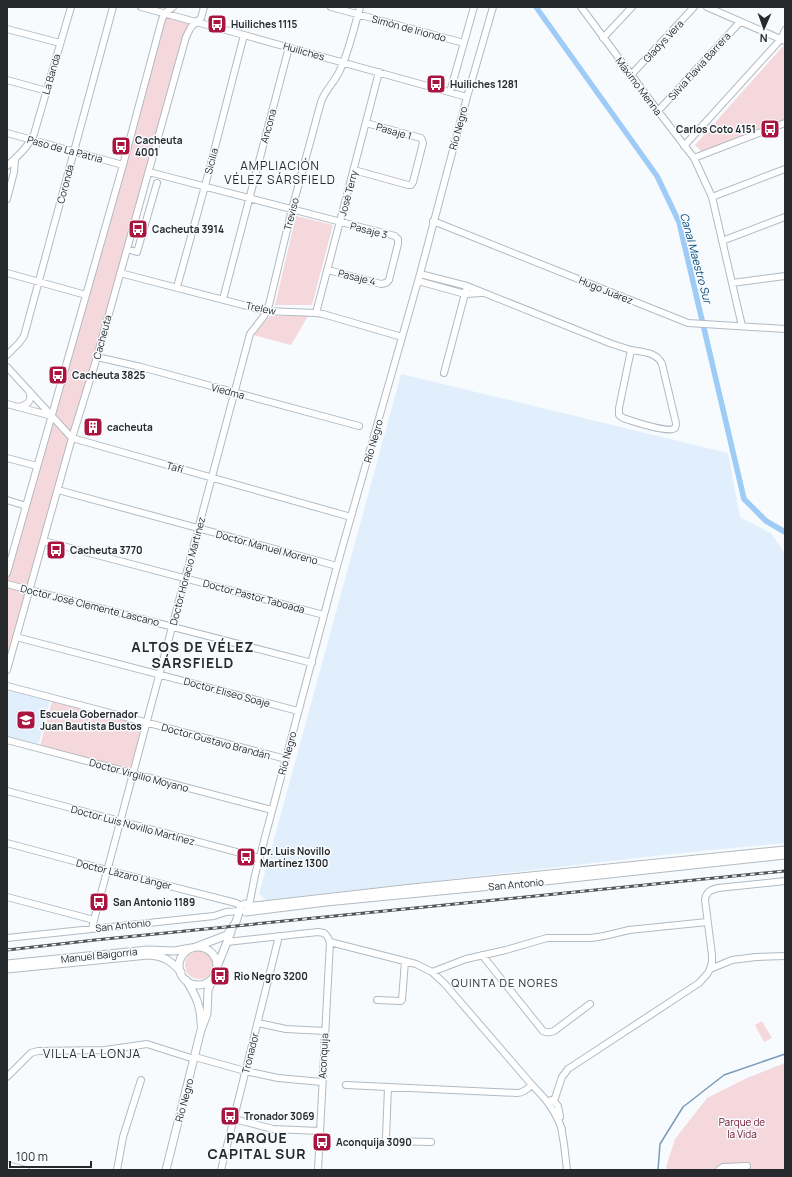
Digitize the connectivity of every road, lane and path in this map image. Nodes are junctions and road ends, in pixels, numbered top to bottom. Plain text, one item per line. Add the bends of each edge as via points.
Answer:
1 (71, 7) edge
2 (112, 7) edge
3 (140, 7) edge
4 (173, 7) edge
5 (204, 7) edge
6 (330, 7) edge
7 (360, 7) edge
8 (474, 7) edge
9 (493, 7) edge
10 (581, 7) edge
11 (632, 7) edge
12 (694, 7) edge
13 (707, 7) edge
14 (158, 9) edge
15 (165, 13) junction
16 (358, 14) junction
17 (195, 22) junction
18 (740, 22) junction
19 (7, 29) edge
20 (785, 30) edge
21 (244, 35) junction
22 (603, 38) junction
23 (783, 40) edge
24 (60, 43) junction
25 (464, 43) junction
26 (289, 47) junction
27 (344, 62) junction
28 (380, 72) junction
29 (631, 76) junction
30 (7, 80) edge
31 (47, 91) junction
32 (450, 92) junction
33 (467, 97) junction
34 (658, 111) junction
35 (366, 123) junction
36 (785, 123) edge
37 (7, 134) edge
38 (31, 140) junction
39 (684, 146) junction
40 (74, 151) junction
41 (694, 158) junction
42 (15, 159) junction
43 (123, 165) junction
44 (7, 166) edge
45 (785, 169) edge
46 (354, 170) junction
47 (149, 172) junction
48 (157, 183) dead end
49 (205, 186) junction
50 (712, 197) junction
51 (249, 198) junction
52 (7, 199) edge
53 (292, 209) junction
54 (785, 217) edge
55 (433, 221) junction
56 (340, 222) junction
57 (722, 241) junction
58 (127, 249) junction
59 (328, 270) junction
60 (7, 273) edge
61 (120, 273) junction
62 (420, 274) junction
63 (785, 276) edge
64 (38, 282) junction
65 (418, 282) junction
66 (386, 283) joint
67 (732, 283) junction
68 (467, 286) junction
69 (177, 287) junction
70 (484, 293) junction
71 (465, 294) junction
72 (86, 295) junction
73 (222, 299) junction
74 (266, 311) junction
75 (316, 313) junction
76 (742, 326) junction
77 (785, 329) edge
78 (402, 337) junction
79 (631, 350) junction
80 (7, 355) edge
81 (97, 357) junction
82 (7, 366) edge
83 (444, 373) dead end
84 (238, 375) joint
85 (29, 391) junction
86 (234, 393) junction
87 (7, 404) edge
88 (17, 407) junction
89 (52, 416) junction
90 (359, 426) dead end
91 (72, 438) junction
92 (7, 458) edge
93 (37, 466) junction
94 (212, 478) junction
95 (58, 490) junction
96 (7, 500) edge
97 (26, 506) junction
98 (351, 517) junction
99 (198, 528) junction
100 (44, 541) junction
101 (337, 566) junction
102 (7, 573) edge
103 (185, 578) junction
104 (7, 584) edge
105 (30, 590) junction
106 (324, 615) junction
107 (172, 627) junction
108 (16, 637) junction
109 (312, 663) junction
110 (7, 670) edge
111 (159, 674) junction
112 (7, 686) edge
113 (298, 711) junction
114 (146, 723) junction
115 (7, 740) edge
116 (286, 759) junction
117 (133, 773) junction
118 (7, 791) edge
119 (272, 810) junction
120 (120, 822) junction
121 (7, 843) edge
122 (785, 850) edge
123 (785, 856) edge
124 (259, 858) junction
125 (107, 870) junction
126 (785, 881) edge
127 (7, 897) edge
128 (244, 908) junction
129 (94, 920) junction
130 (707, 922) junction
131 (92, 929) junction
132 (232, 929) junction
133 (279, 936) junction
134 (7, 938) edge
135 (227, 942) junction
136 (330, 942) junction
137 (194, 947) junction
138 (482, 955) junction
139 (785, 956) edge
140 (405, 961) junction
141 (7, 964) edge
142 (217, 967) junction
143 (7, 969) edge
144 (710, 969) junction
145 (181, 972) junction
146 (432, 972) junction
147 (214, 976) junction
148 (186, 980) junction
149 (377, 1000) dead end
150 (590, 1004) dead end
151 (258, 1022) junction
152 (201, 1030) junction
153 (325, 1031) junction
154 (195, 1058) junction
155 (246, 1071) junction
156 (7, 1077) edge
157 (142, 1080) dead end
158 (322, 1082) junction
159 (346, 1085) dead end
160 (532, 1085) junction
161 (388, 1087) junction
162 (546, 1099) junction
163 (554, 1101) junction
164 (234, 1119) junction
165 (562, 1129) junction
166 (320, 1131) junction
167 (431, 1142) dead end
168 (7, 1165) edge
169 (747, 1166) dead end
170 (26, 1170) edge
171 (117, 1170) edge
172 (166, 1170) edge
173 (222, 1170) edge
174 (318, 1170) edge
175 (567, 1170) edge
176 (719, 1170) edge

1 - 24 street, La Banda
2 - 40 street, Coronda
3 - 14 street, Huiliches
4 - 15 street
5 - 17 street, Cacheuta via 201,18
6 - 16 street, Simón de Iriondo
7 - 16 street, Treviso
8 - 25 street
9 - 33 street, Río Negro
10 - 22 street, Máximo Menna
11 - 22 street
12 - 29 street, Gladys Vera
13 - 18 street
14 - 15 street, Huiliches
15 - 17 street, Huiliches
15 - 43 street
16 - 25 street, Simón de Iriondo
16 - 27 street, Treviso
17 - 21 street, Huiliches
17 - 47 street, Cacheuta via 186,37
18 - 23 street
18 - 34 street, Silvia Flavia Barrera
19 - 24 street
20 - 23 street
21 - 26 street, Huiliches
21 - 49 street, Sicilia
22 - 29 street, Máximo Menna
23 - 39 street
24 - 31 street, La Banda
25 - 32 street
26 - 27 street, Huiliches
26 - 51 street, Ancona
27 - 28 street, Huiliches
27 - 53 street, Treviso via 321,102
28 - 32 street, Huiliches
28 - 35 street, José Terry
29 - 34 street, Máximo Menna
30 - 31 street
31 - 38 street, La Banda
32 - 33 street, Huiliches
33 - 55 street, Río Negro
34 - 39 street, Máximo Menna
35 - 46 street, José Terry
35 - 46 street, Pasaje 1 via 420,138 423,143 411,185
36 - 41 street
37 - 38 street, Paso de La Patria
38 - 40 street, Paso de La Patria
38 - 42 street
39 - 41 street, Máximo Menna
40 - 43 street, Paso de La Patria
40 - 64 street, Coronda
41 - 50 street, Máximo Menna
42 - 44 street
42 - 52 street
43 - 72 street
45 - 50 street
46 - 56 street, José Terry
47 - 49 street
47 - 58 street, Cacheuta
48 - 58 street via 137,252
49 - 51 street
49 - 69 street, Sicilia
50 - 57 street, Máximo Menna
51 - 53 street
51 - 73 street, Ancona
53 - 56 street
53 - 74 street, Treviso
54 - 57 street
55 - 62 street, Río Negro
55 - 76 street, Hugo Juárez via 688,324
56 - 59 street, José Terry
56 - 66 street, Pasaje 3 via 395,236 398,239 389,280
57 - 67 street, Máximo Menna
58 - 61 street, Cacheuta
59 - 66 street, Pasaje 4 via 381,284
59 - 75 street, José Terry
60 - 64 street
61 - 69 street, Trelew
61 - 81 street, Cacheuta
62 - 65 street, Río Negro
62 - 68 street
63 - 67 street
64 - 72 street
64 - 80 street, Coronda via 24,336
65 - 71 street
65 - 78 street, Río Negro
67 - 76 street, Máximo Menna
68 - 70 street
68 - 71 street
69 - 73 street, Trelew
70 - 71 street
70 - 79 street
71 - 83 street
72 - 89 street
73 - 74 street, Trelew
74 - 75 street, Trelew
74 - 84 street, Treviso via 250,334
75 - 78 street, Trelew
76 - 77 street, Hugo Juárez
78 - 98 street, Río Negro
79 - 79 street via 618,408 619,415 665,430 673,429 676,425 675,419 660,359 652,354
81 - 86 street, Viedma
81 - 91 street, Cacheuta
82 - 85 street
84 - 86 street, Doctor Horacio Martinez
85 - 88 street via 31,396 28,404
85 - 89 street
86 - 90 street, Viedma
86 - 94 street, Doctor Horacio Martinez
87 - 88 street
88 - 89 street
89 - 91 street
89 - 93 street
91 - 94 street, Tafí
91 - 95 street, Cacheuta
92 - 93 street
93 - 97 street
94 - 98 street, Tafí
94 - 99 street, Doctor Horacio Martinez
95 - 99 street, Doctor Manuel Moreno
95 - 100 street, Cacheuta
96 - 97 street
97 - 102 street
98 - 101 street, Río Negro
99 - 101 street, Doctor Manuel Moreno
99 - 103 street, Doctor Horacio Martinez
100 - 103 street, Doctor Pastor Taboada
100 - 105 street, Cacheuta
101 - 106 street, Río Negro
103 - 106 street, Doctor Pastor Taboada
103 - 107 street, Doctor Horacio Martinez
104 - 105 street, Doctor José Clemente Lascano
105 - 107 street, Doctor José Clemente Lascano
105 - 108 street, Cacheuta
106 - 109 street, Río Negro
107 - 109 street, Doctor José Clemente Lascano
107 - 111 street, Doctor Horacio Martinez
108 - 110 street, Cacheuta
108 - 111 street, Doctor Eliseo Soaje
109 - 113 street, Río Negro
111 - 113 street, Doctor Eliseo Soaje
111 - 114 street, Doctor Horacio Martinez
112 - 114 street, Doctor Gustavo Brandán
113 - 116 street, Río Negro
114 - 116 street, Doctor Gustavo Brandán
114 - 117 street, Doctor Horacio Martinez
115 - 117 street, Doctor Virgilio Moyano
116 - 119 street, Río Negro
117 - 119 street, Doctor Virgilio Moyano
117 - 120 street, Doctor Horacio Martinez
118 - 120 street, Doctor Luis Novillo Martínez
119 - 124 street, Río Negro
120 - 124 street, Doctor Luis Novillo Martínez
120 - 125 street, Doctor Horacio Martinez
121 - 125 street, Doctor Lázaro Lánger
122 - 128 main road, San Antonio
123 - 128 main road, San Antonio
124 - 128 street, Río Negro
125 - 128 street, Doctor Lázaro Lánger via 236,903
125 - 129 street, Doctor Horacio Martinez
126 - 130 street via 709,891 705,900
127 - 129 street
128 - 131 street, San Antonio via 214,916
128 - 132 main road
129 - 131 street, Doctor Horacio Martinez
130 - 138 street via 629,930 591,938 547,938
130 - 144 street via 712,955
131 - 134 street, San Antonio
132 - 135 main road
132 - 137 main road via 223,937
133 - 135 street
133 - 136 street via 322,932 328,936
133 - 151 street, Tronador
135 - 142 main road
136 - 140 street
136 - 153 street, Aconquija
137 - 141 main road, Manuel Baigorria
137 - 142 main road via 202,947 212,952
137 - 145 main road via 184,953 180,960
138 - 146 street
138 - 150 street via 545,1032 554,1031
139 - 144 street via 732,960
140 - 146 street
140 - 149 street via 402,1000
142 - 147 main road
143 - 145 main road, Manuel Baigorria via 148,955 168,960
144 - 163 street via 699,983 568,1070 562,1077
145 - 148 main road
146 - 160 street
147 - 148 main road via 201,984 193,984
147 - 152 main road, Río Negro via 208,990 207,1014
148 - 152 main road, Río Negro via 199,1004
151 - 153 street via 286,1030
151 - 155 street, Tronador
152 - 154 main road, Río Negro
153 - 158 street, Aconquija
154 - 155 street
154 - 156 street via 148,1044 105,1050 38,1052 31,1054
154 - 172 main road, Río Negro
155 - 158 street via 287,1080
155 - 164 street, Tronador
157 - 171 street via 123,1136
158 - 166 street, Aconquija
159 - 161 street
160 - 161 street via 521,1093
160 - 162 street
161 - 167 street via 387,1140
162 - 163 street
162 - 165 street
163 - 165 street via 558,1106
164 - 166 street via 273,1129
164 - 173 street, Tronador
165 - 175 street
166 - 174 street, Aconquija
168 - 170 street
169 - 176 street

